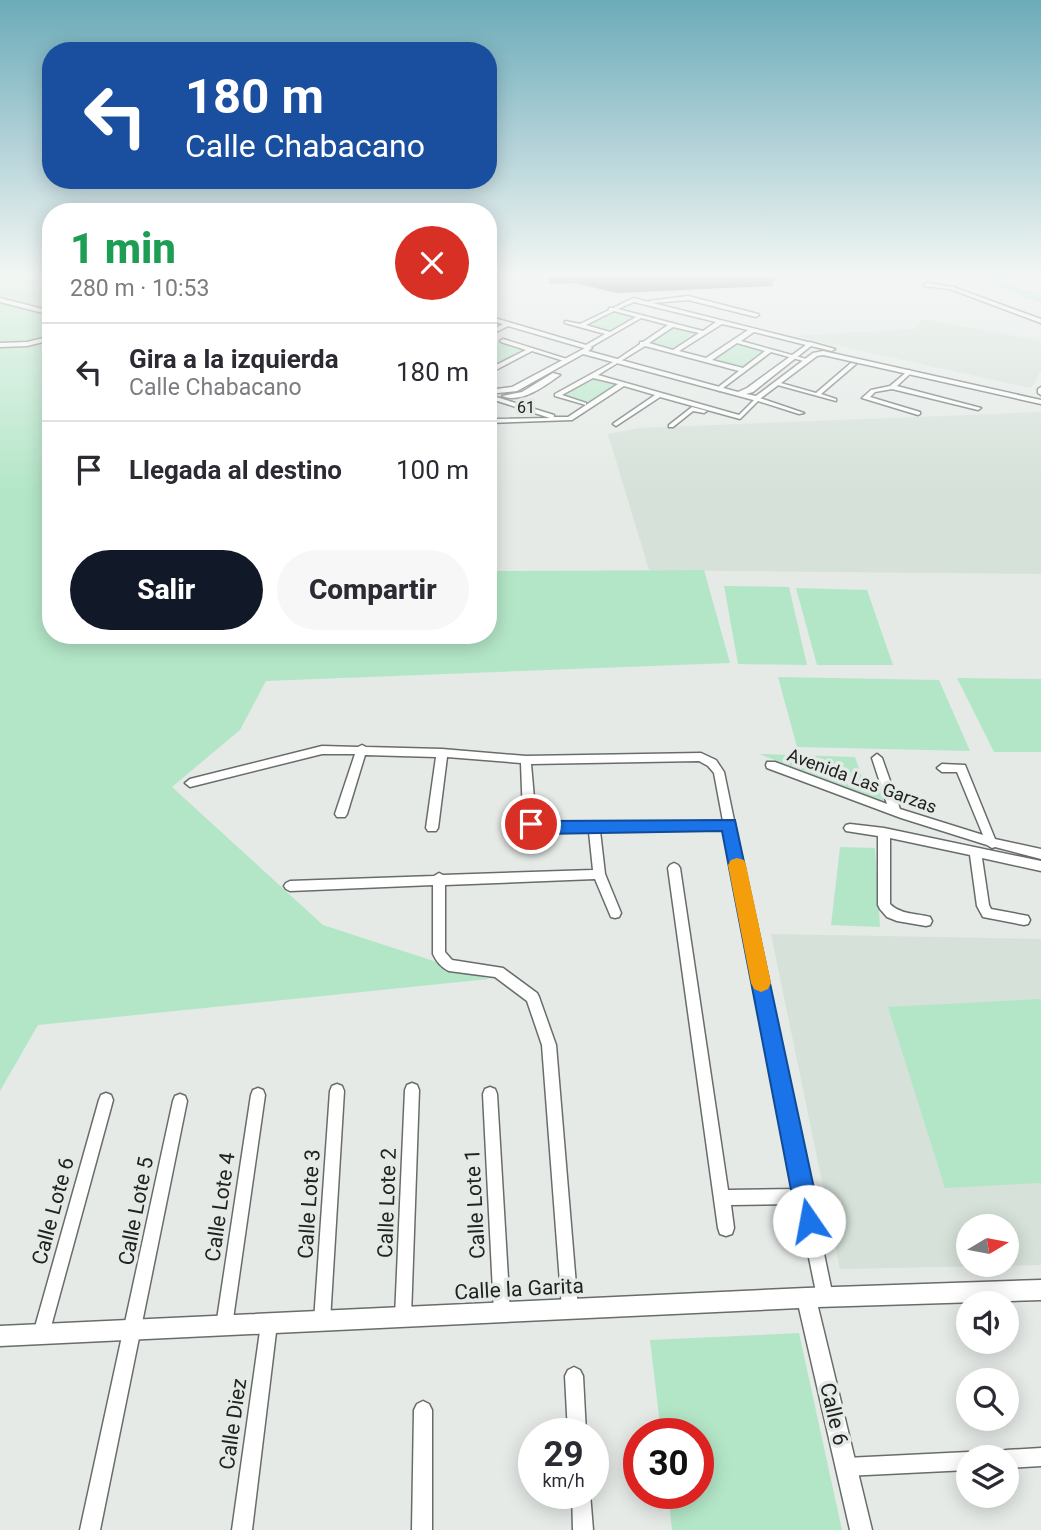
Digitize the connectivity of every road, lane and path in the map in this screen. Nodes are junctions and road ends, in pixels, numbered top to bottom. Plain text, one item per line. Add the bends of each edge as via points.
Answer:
1 (582, 348) edge
2 (593, 348) edge
3 (635, 348) edge
4 (664, 348) edge
5 (678, 348) edge
6 (725, 348) edge
7 (764, 348) edge
8 (804, 348) edge
9 (825, 348) edge
10 (532, 349) joint
11 (770, 350) junction
12 (590, 351) junction
13 (674, 351) junction
14 (847, 355) junction
15 (793, 356) junction
16 (620, 359) junction
17 (567, 360) junction
18 (708, 360) junction
19 (807, 360) junction
20 (853, 364) dead end
21 (497, 367) edge
22 (743, 370) junction
23 (909, 373) junction
24 (591, 375) junction
25 (624, 383) junction
26 (777, 384) junction
27 (722, 386) junction
28 (892, 387) junction
29 (750, 390) junction
30 (497, 393) edge
31 (1041, 393) edge
32 (660, 394) junction
33 (737, 394) junction
34 (497, 395) edge
35 (817, 395) junction
36 (760, 397) junction
37 (497, 399) edge
38 (834, 400) dead end
39 (1041, 402) edge
40 (584, 404) dead end
41 (511, 405) junction
42 (978, 408) dead end
43 (801, 413) dead end
44 (918, 413) dead end
45 (497, 414) edge
46 (740, 417) junction
47 (497, 419) edge
48 (565, 420) junction
49 (615, 424) dead end
50 (671, 426) dead end
51 (362, 749) junction
52 (442, 753) junction
53 (877, 758) dead end
54 (526, 760) junction
55 (771, 765) dead end
56 (942, 768) dead end
57 (190, 783) dead end
58 (895, 811) junction
59 (341, 814) dead end
60 (729, 825) junction
61 (594, 826) junction
62 (432, 828) dead end
63 (850, 828) dead end
64 (941, 829) junction
65 (884, 832) junction
66 (937, 843) junction
67 (992, 844) junction
68 (976, 854) junction
69 (1041, 854) edge
70 (1041, 866) edge
71 (674, 868) dead end
72 (598, 874) junction
73 (439, 878) junction
74 (290, 887) dead end
75 (615, 913) dead end
76 (1024, 920) dead end
77 (926, 921) dead end
78 (412, 1090) dead end
79 (337, 1091) dead end
80 (491, 1094) dead end
81 (258, 1096) dead end
82 (106, 1100) dead end
83 (180, 1101) dead end
84 (804, 1195) junction
85 (721, 1198) junction
86 (726, 1228) dead end
87 (1041, 1290) edge
88 (816, 1297) junction
89 (570, 1309) junction
90 (502, 1312) junction
91 (403, 1317) junction
92 (322, 1321) junction
93 (269, 1324) junction
94 (224, 1326) junction
95 (133, 1330) junction
96 (41, 1334) junction
97 (1, 1339) edge
98 (574, 1376) dead end
99 (423, 1410) dead end
100 (576, 1418) edge
101 (1041, 1457) edge
102 (1019, 1458) edge
103 (956, 1462) edge
104 (846, 1467) junction
105 (582, 1509) edge
106 (90, 1530) edge
107 (242, 1530) edge
108 (422, 1530) edge
109 (583, 1530) edge
110 (861, 1530) edge

1 - 12 street
2 - 12 street
3 - 16 street
4 - 13 street
5 - 13 street
6 - 18 street
7 - 11 street
8 - 15 street
9 - 14 street
10 - 17 street
10 - 21 street
11 - 15 street
11 - 22 street
12 - 16 street
12 - 17 street
12 - 34 street via 524,394
13 - 18 street
14 - 19 street via 815,354
14 - 23 street
14 - 31 street via 1002,390
15 - 19 street
15 - 29 street
16 - 24 street
16 - 27 street
17 - 30 street via 514,389
18 - 22 street
19 - 26 street
20 - 35 street
22 - 27 street
23 - 28 street
23 - 39 street
24 - 25 street
24 - 40 street via 557,395
25 - 32 street
25 - 48 street
26 - 35 street
26 - 36 street
27 - 29 street
27 - 33 street
28 - 42 street
28 - 44 street via 865,398
29 - 33 street
29 - 36 street
32 - 46 street
32 - 49 street
33 - 36 street
35 - 38 street
36 - 43 street
36 - 46 street
37 - 41 street
41 - 45 street
41 - 48 street
46 - 50 street via 733,420 694,409
47 - 48 street, 61
51 - 52 street
51 - 57 street via 322,750
51 - 59 street
52 - 54 street
52 - 62 street
53 - 58 street
54 - 60 street via 701,757 719,772
54 - 61 street via 531,824 540,828
55 - 58 street, Avenida Las Garzas
56 - 67 street via 961,768
58 - 64 street, Avenida Las Garzas
60 - 61 street
60 - 84 street
61 - 72 street
63 - 65 street, Avenida Las Garzas
64 - 66 street
64 - 67 street, Avenida Las Garzas
65 - 66 street, Avenida Las Garzas
65 - 77 street via 887,912
66 - 68 street, Avenida Las Garzas
67 - 69 street, Avenida Las Garzas
68 - 70 street, Avenida Las Garzas
68 - 76 street via 987,913
71 - 85 street
72 - 73 street
72 - 75 street
73 - 74 street
73 - 89 street via 439,954 449,965 498,972 532,997 549,1045
78 - 91 street, Calle Lote 2
79 - 92 street, Calle Lote 3
80 - 90 street, Calle Lote 1
81 - 94 street, Calle Lote 4
82 - 96 street, Calle Lote 6
83 - 95 street, Calle Lote 5
84 - 85 street
84 - 88 street
85 - 86 street
87 - 88 street, Calle la Garita
88 - 89 street, Calle la Garita
88 - 104 street, Calle 6
89 - 90 street, Calle la Garita
90 - 91 street, Calle la Garita
91 - 92 street, Calle la Garita
92 - 93 street, Calle la Garita
93 - 94 street, Calle la Garita
93 - 107 street, Calle Diez
94 - 95 street, Calle la Garita
95 - 96 street, Calle la Garita
95 - 106 street, Calle Lote 5
96 - 97 street, Calle la Garita
98 - 100 street
99 - 108 street
101 - 102 street
103 - 104 street
104 - 110 street, Calle 6
105 - 109 street

